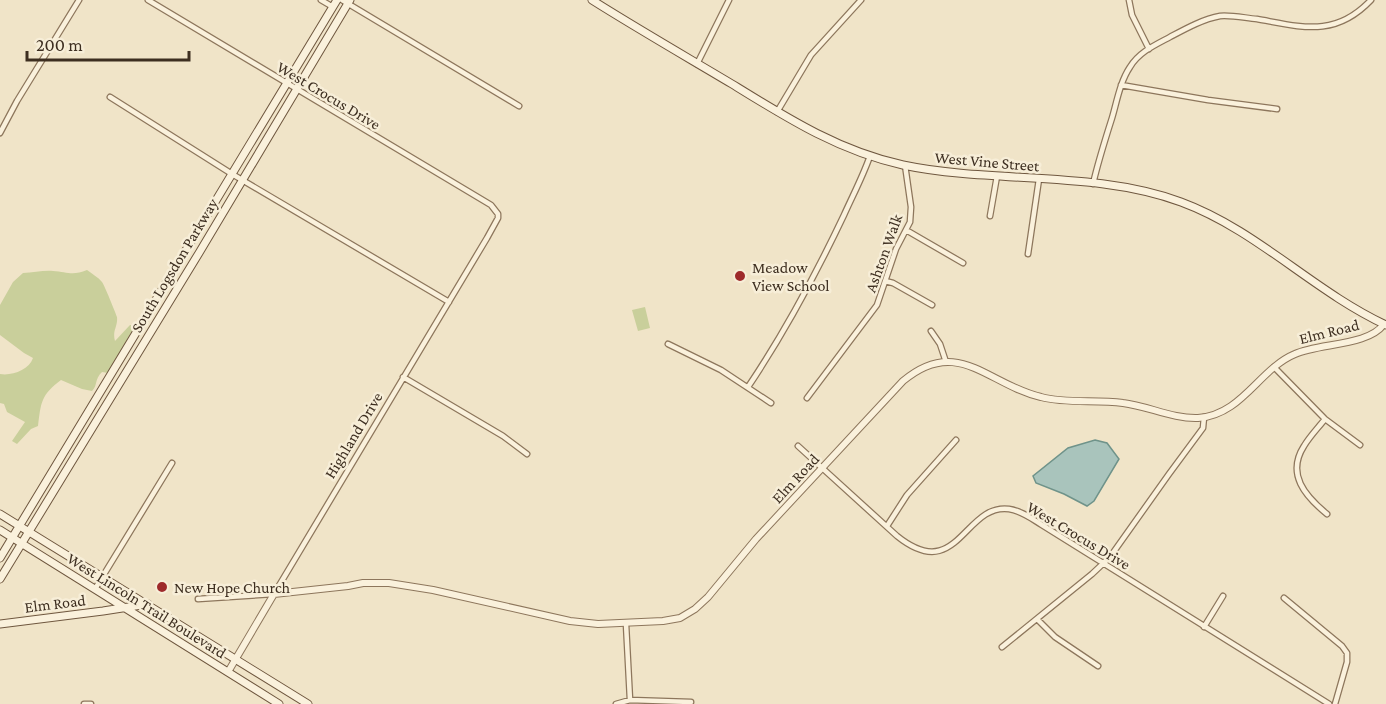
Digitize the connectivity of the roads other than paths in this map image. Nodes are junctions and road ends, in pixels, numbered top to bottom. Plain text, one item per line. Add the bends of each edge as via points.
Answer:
1 (79, 0) edge
2 (148, 0) edge
3 (321, 0) edge
4 (592, 0) edge
5 (729, 0) edge
6 (861, 0) edge
7 (1129, 0) edge
8 (1371, 0) edge
9 (344, 1) edge
10 (333, 7) junction
11 (1149, 49) junction
12 (697, 64) junction
13 (287, 83) junction
14 (1121, 86) junction
15 (296, 89) junction
16 (110, 97) dead end
17 (519, 106) dead end
18 (1277, 109) dead end
19 (777, 112) junction
20 (0, 133) edge
21 (870, 156) junction
22 (905, 165) junction
23 (232, 174) junction
24 (997, 176) junction
25 (1040, 179) junction
26 (241, 180) junction
27 (1093, 184) junction
28 (497, 211) joint
29 (990, 216) dead end
30 (906, 230) junction
31 (1028, 254) dead end
32 (963, 263) dead end
33 (175, 268) junction
34 (186, 274) junction
35 (885, 281) junction
36 (449, 302) junction
37 (932, 305) dead end
38 (1385, 325) edge
39 (931, 331) dead end
40 (668, 344) dead end
41 (127, 348) junction
42 (136, 354) junction
43 (946, 362) junction
44 (1274, 368) junction
45 (403, 377) junction
46 (748, 387) junction
47 (807, 398) dead end
48 (771, 403) dead end
49 (1204, 417) junction
50 (1325, 419) junction
51 (956, 440) dead end
52 (1360, 445) dead end
53 (798, 446) dead end
54 (527, 454) dead end
55 (172, 464) dead end
56 (823, 468) junction
57 (0, 514) edge
58 (1327, 514) dead end
59 (19, 526) junction
60 (887, 526) junction
61 (0, 530) edge
62 (28, 531) junction
63 (12, 537) junction
64 (21, 543) junction
65 (0, 558) edge
66 (1103, 564) junction
67 (103, 578) junction
68 (0, 579) edge
69 (95, 589) junction
70 (274, 594) junction
71 (1223, 596) dead end
72 (1284, 598) dead end
73 (198, 599) dead end
74 (148, 604) junction
75 (126, 608) junction
76 (1037, 619) junction
77 (0, 624) edge
78 (626, 624) junction
79 (1203, 627) junction
80 (1002, 647) dead end
81 (235, 659) junction
82 (1098, 666) dead end
83 (228, 672) junction
84 (630, 700) junction
85 (692, 702) dead end
86 (84, 704) edge
87 (91, 704) edge
88 (279, 704) edge
89 (308, 704) edge
90 (616, 704) edge
91 (1329, 704) edge
92 (1335, 704) edge

1 - 20 street
2 - 13 street, West Crocus Drive
3 - 10 street
4 - 12 main road, West Vine Street
5 - 12 street
6 - 19 street via 811,55
7 - 11 street
8 - 11 street via 1353,16 1321,27 1228,16 1213,18
9 - 10 main road, South Logsdon Parkway
9 - 15 main road, South Logsdon Parkway
9 - 17 street
10 - 13 main road, South Logsdon Parkway
11 - 14 street via 1134,62
12 - 19 main road, West Vine Street
13 - 15 street, West Crocus Drive
13 - 23 main road, South Logsdon Parkway
14 - 18 street
14 - 27 street
15 - 26 main road, South Logsdon Parkway
15 - 28 street, West Crocus Drive
16 - 23 street
19 - 21 main road, West Vine Street via 828,140
21 - 22 main road, West Vine Street
21 - 46 street via 813,278
22 - 24 main road, West Vine Street
22 - 30 street, Ashton Walk via 911,207
23 - 26 street
23 - 33 main road, South Logsdon Parkway
24 - 25 main road, West Vine Street
24 - 29 street
25 - 27 main road, West Vine Street
25 - 31 street
26 - 34 main road, South Logsdon Parkway
26 - 36 street
27 - 38 main road, West Vine Street via 1163,196 1213,215
28 - 36 street, Highland Drive via 498,218
30 - 32 street
30 - 35 street, Ashton Walk
33 - 34 street
33 - 41 main road, South Logsdon Parkway
34 - 42 main road, South Logsdon Parkway
35 - 37 street
35 - 47 street, Ashton Walk via 877,305
36 - 45 street, Highland Drive
38 - 44 street, Elm Road via 1354,340 1294,354
39 - 43 street
40 - 46 street
41 - 42 street
41 - 59 main road, South Logsdon Parkway
42 - 62 main road, South Logsdon Parkway
43 - 49 street, Elm Road via 977,368 1015,389 1041,397 1120,402 1188,418
43 - 56 street, Elm Road via 923,367 903,381
44 - 49 street, Elm Road via 1235,404
44 - 50 street
45 - 54 street
45 - 70 street, Highland Drive
46 - 48 street
49 - 66 street via 1203,428
50 - 52 street
50 - 58 street via 1304,446 1297,473 1311,501
51 - 60 street via 907,495
53 - 56 street, West Crocus Drive
55 - 67 street
56 - 60 street, West Crocus Drive
56 - 78 street, Elm Road via 695,609 672,620
57 - 59 main road, West Lincoln Trail Boulevard
59 - 62 main road, West Lincoln Trail Boulevard
59 - 63 main road, South Logsdon Parkway
60 - 66 street, West Crocus Drive via 909,544 934,551 952,545 986,514 1011,509
61 - 63 main road, West Lincoln Trail Boulevard
62 - 64 main road, South Logsdon Parkway
62 - 67 main road, West Lincoln Trail Boulevard
63 - 64 main road, West Lincoln Trail Boulevard
63 - 65 main road, South Logsdon Parkway
64 - 68 main road, South Logsdon Parkway
64 - 69 main road, West Lincoln Trail Boulevard
66 - 76 street
66 - 79 street, West Crocus Drive
67 - 69 street
67 - 74 main road, West Lincoln Trail Boulevard
69 - 75 main road, West Lincoln Trail Boulevard
70 - 73 street, Elm Road
70 - 78 street, Elm Road via 389,583 570,621
70 - 81 street, Highland Drive
71 - 79 street
72 - 92 street via 1347,653
74 - 75 main road, Elm Road
74 - 81 main road, West Lincoln Trail Boulevard
75 - 77 main road, Elm Road
75 - 83 main road, West Lincoln Trail Boulevard
76 - 80 street
76 - 82 street via 1055,637
78 - 84 street
79 - 91 street, West Crocus Drive
81 - 83 street, Highland Drive
81 - 89 main road, West Lincoln Trail Boulevard
83 - 88 main road, West Lincoln Trail Boulevard
84 - 85 street
84 - 90 street
86 - 87 street

